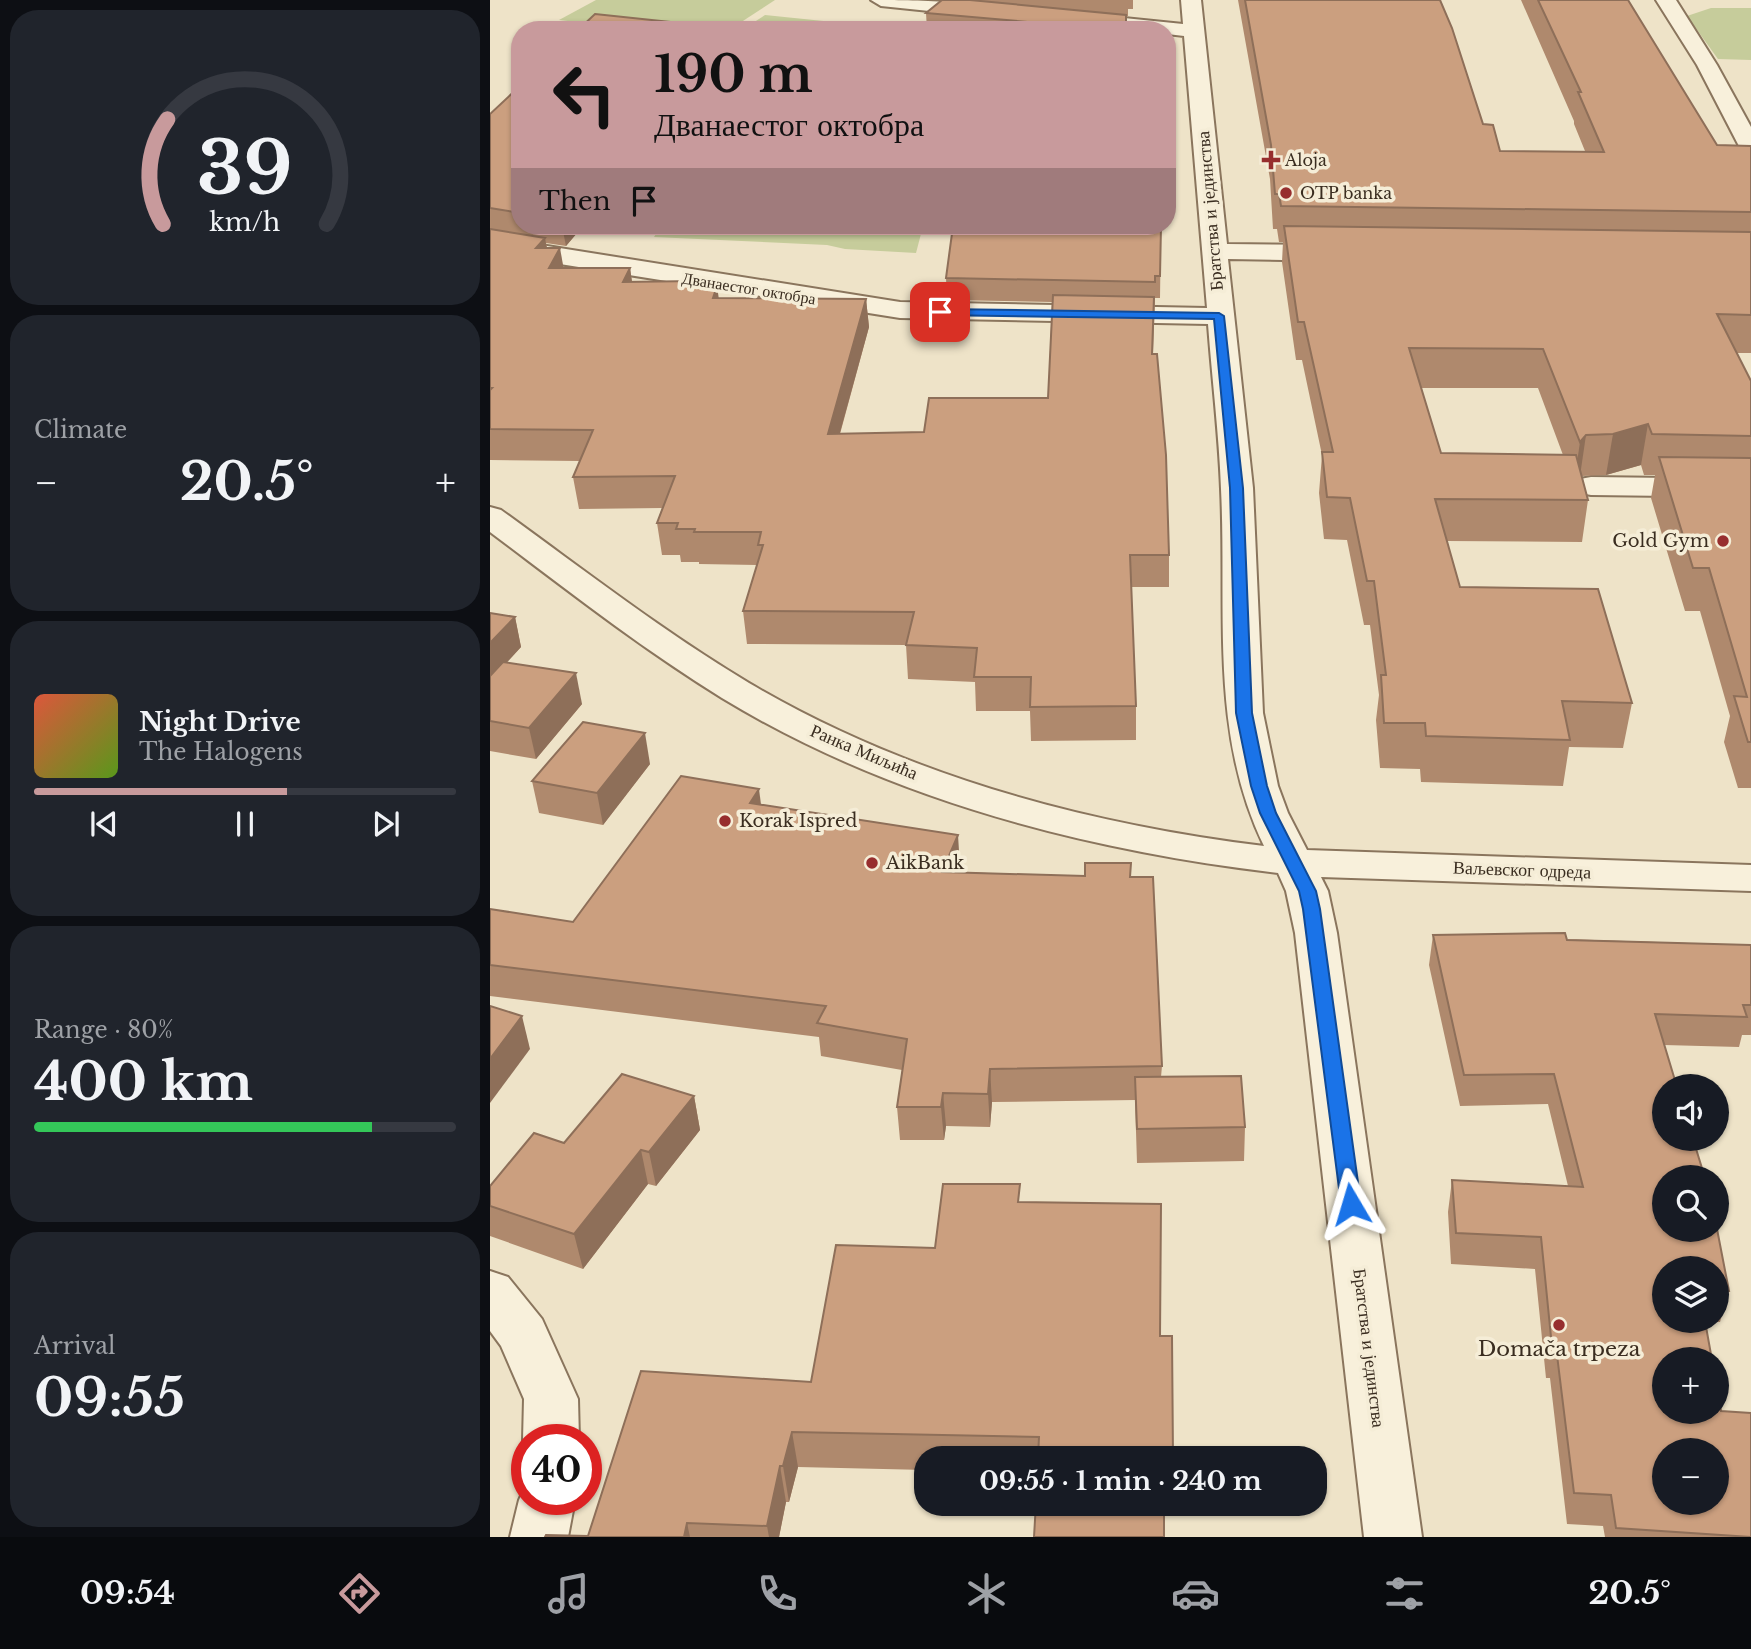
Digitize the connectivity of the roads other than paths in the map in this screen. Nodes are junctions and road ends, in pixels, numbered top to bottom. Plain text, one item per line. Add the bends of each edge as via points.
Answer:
1 (881, 0) edge
2 (1191, 0) edge
3 (1666, 0) edge
4 (1007, 13) edge
5 (1062, 18) edge
6 (1092, 21) edge
7 (1176, 29) edge
8 (1194, 31) junction
9 (1751, 148) edge
10 (490, 245) edge
11 (1214, 251) junction
12 (1365, 253) edge
13 (1219, 316) junction
14 (1591, 486) dead end
15 (1751, 488) edge
16 (490, 517) edge
17 (1293, 862) junction
18 (1751, 878) edge
19 (490, 1292) edge
20 (551, 1424) edge
21 (544, 1515) edge
22 (539, 1537) edge
23 (1393, 1537) edge

1 - 4 street
2 - 8 street, Братства и јединства
3 - 9 street
5 - 6 street
7 - 8 street
8 - 11 street, Братства и јединства
10 - 13 street, Дванаестог октобра via 900,310
11 - 12 street
11 - 13 street, Братства и јединства
13 - 17 street, Братства и јединства via 1237,488 1244,713 1259,786
14 - 15 street
16 - 17 street, Ранка Миљића via 710,675 774,712 881,762 1092,831
17 - 18 street, Ваљевског одреда
17 - 23 street, Братства и јединства via 1307,891 1316,933
19 - 20 street via 523,1334 551,1399
21 - 22 street

